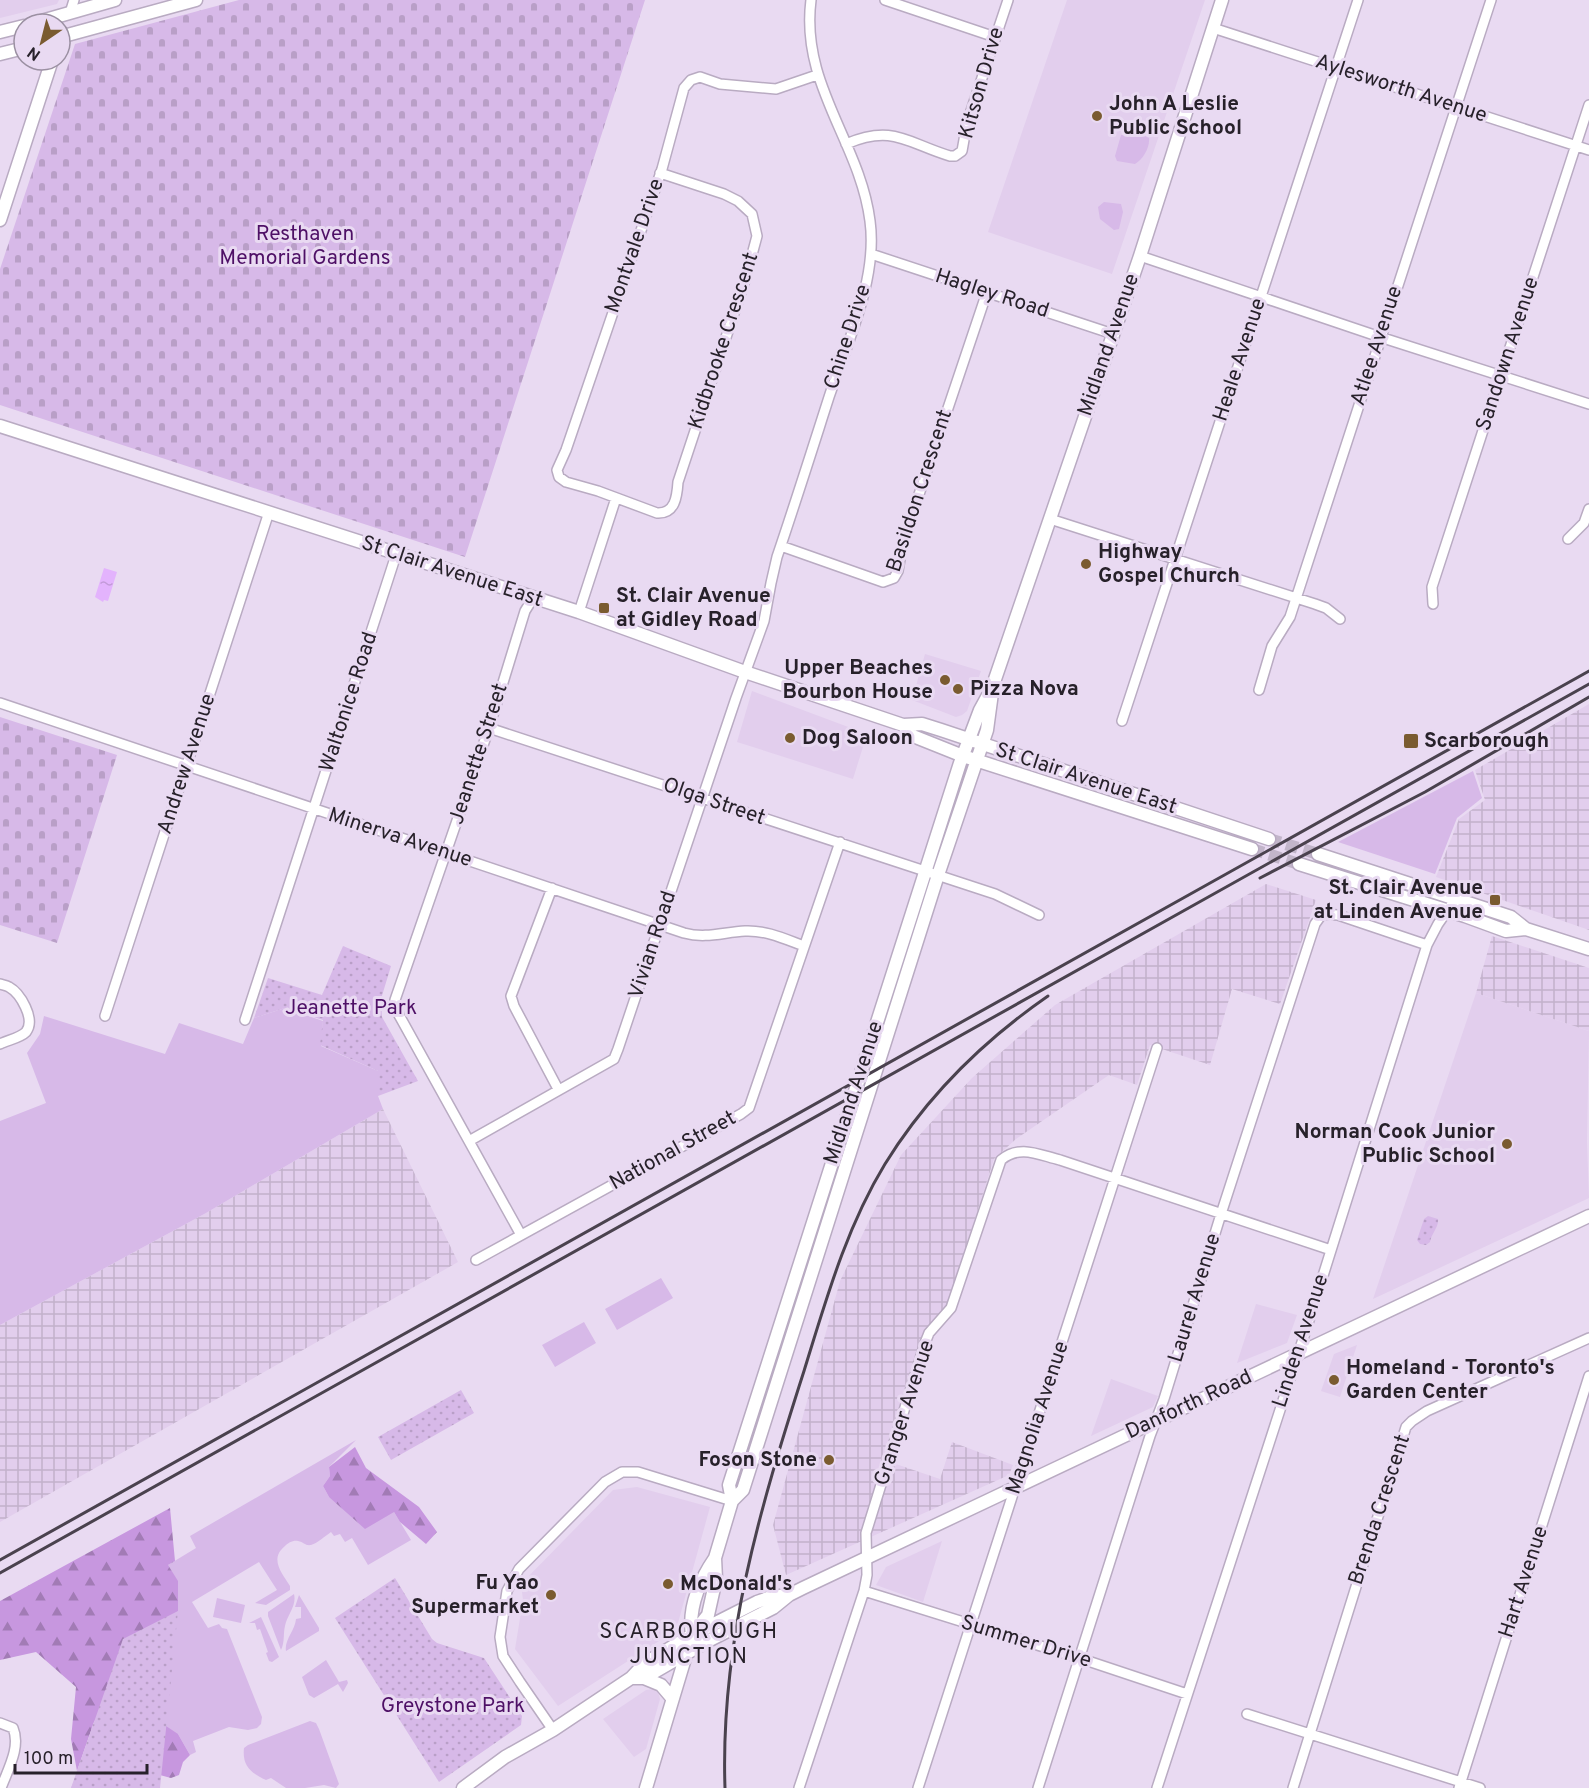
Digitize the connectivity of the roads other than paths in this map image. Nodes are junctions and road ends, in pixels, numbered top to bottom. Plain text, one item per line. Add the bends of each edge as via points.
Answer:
1 (115, 0) edge
2 (196, 0) edge
3 (811, 0) edge
4 (885, 0) edge
5 (1008, 0) edge
6 (1222, 0) edge
7 (1358, 0) edge
8 (1491, 0) edge
9 (72, 12) edge
10 (1213, 28) junction
11 (72, 35) edge
12 (995, 37) junction
13 (1336, 68) junction
14 (48, 72) edge
15 (817, 75) junction
16 (1589, 105) edge
17 (1456, 108) junction
18 (846, 144) junction
19 (1576, 146) junction
20 (1589, 150) edge
21 (660, 173) junction
22 (0, 220) edge
23 (871, 254) junction
24 (1140, 256) junction
25 (987, 292) junction
26 (1260, 297) junction
27 (1113, 334) junction
28 (1380, 337) junction
29 (1501, 376) junction
30 (1589, 404) edge
31 (0, 426) edge
32 (616, 498) junction
33 (1589, 510) edge
34 (269, 512) junction
35 (1050, 519) junction
36 (1568, 539) dead end
37 (781, 546) junction
38 (396, 555) junction
39 (1174, 559) junction
40 (533, 598) junction
41 (1295, 598) junction
42 (1433, 604) dead end
43 (579, 612) junction
44 (1340, 620) dead end
45 (746, 672) junction
46 (992, 688) junction
47 (1259, 690) dead end
48 (0, 703) edge
49 (1122, 721) dead end
50 (903, 725) junction
51 (489, 728) junction
52 (969, 740) junction
53 (981, 744) junction
54 (963, 756) junction
55 (976, 760) junction
56 (187, 767) junction
57 (703, 797) junction
58 (315, 809) junction
59 (1269, 839) tunnel mouth
60 (840, 842) junction
61 (1252, 849) tunnel mouth
62 (446, 853) junction
63 (1318, 854) tunnel mouth
64 (1299, 864) tunnel mouth
65 (925, 871) junction
66 (938, 875) junction
67 (552, 888) junction
68 (1456, 898) junction
69 (1447, 910) junction
70 (1039, 915) dead end
71 (660, 925) junction
72 (1526, 928) junction
73 (1426, 945) junction
74 (804, 946) junction
75 (1589, 950) edge
76 (0, 984) edge
77 (105, 1016) dead end
78 (245, 1020) dead end
79 (0, 1044) edge
80 (1156, 1048) dead end
81 (558, 1089) junction
82 (469, 1141) junction
83 (1114, 1179) junction
84 (1221, 1214) junction
85 (1589, 1216) edge
86 (520, 1235) junction
87 (1331, 1250) junction
88 (476, 1260) dead end
89 (1589, 1338) edge
90 (1298, 1354) junction
91 (1589, 1376) edge
92 (1155, 1421) junction
93 (1015, 1488) junction
94 (732, 1501) junction
95 (867, 1557) junction
96 (864, 1591) junction
97 (789, 1595) junction
98 (971, 1624) junction
99 (692, 1635) junction
100 (686, 1654) junction
101 (1079, 1658) junction
102 (638, 1678) junction
103 (1187, 1694) junction
104 (672, 1698) junction
105 (1247, 1714) dead end
106 (0, 1723) edge
107 (554, 1730) junction
108 (1310, 1734) junction
109 (1460, 1785) edge
110 (2, 1788) edge
111 (462, 1788) edge
112 (646, 1788) edge
113 (799, 1788) edge
114 (918, 1788) edge
115 (1038, 1788) edge
116 (1157, 1788) edge
117 (1293, 1788) edge
118 (1480, 1788) edge

1 - 9 main road
2 - 11 main road
3 - 15 street, Chine Drive via 810,29
4 - 12 street
5 - 12 street, Kitson Drive
6 - 10 main road, Midland Avenue
7 - 13 street, Heale Avenue
8 - 17 street, Atlee Avenue
10 - 13 street, Aylesworth Avenue
10 - 24 main road, Midland Avenue
12 - 18 street, Kitson Drive via 962,151 950,156 885,134
13 - 17 street, Aylesworth Avenue
13 - 26 street, Heale Avenue
14 - 22 main road
15 - 18 street, Chine Drive
15 - 21 street, Montvale Drive via 776,89 694,78 684,88
16 - 19 street, Sandown Avenue
17 - 19 street, Aylesworth Avenue
17 - 28 street, Atlee Avenue
18 - 23 street, Chine Drive via 867,201
19 - 20 street, Aylesworth Avenue
19 - 29 street, Sandown Avenue
21 - 32 street, Montvale Drive via 557,470 566,482
21 - 32 street, Kidbrooke Crescent via 724,194 747,207 756,226 756,247 670,510 657,513
23 - 25 street, Hagley Road
23 - 37 street, Chine Drive via 859,310
24 - 26 street
24 - 27 main road, Midland Avenue
25 - 27 street, Hagley Road
25 - 37 street, Basildon Crescent via 894,578 883,582
26 - 28 street
26 - 39 street, Heale Avenue
27 - 35 main road, Midland Avenue
28 - 29 street
28 - 41 street, Atlee Avenue
29 - 30 street
29 - 42 street, Sandown Avenue via 1432,587
31 - 34 main road, St Clair Avenue East
32 - 43 street
33 - 36 street via 1584,523
34 - 38 main road, St Clair Avenue East
34 - 56 street, Andrew Avenue
35 - 39 street
35 - 46 main road, Midland Avenue
37 - 45 street, Chine Drive via 764,621
38 - 40 main road, St Clair Avenue East
38 - 58 street, Waltonice Road
39 - 41 street
39 - 49 street, Heale Avenue
40 - 43 main road, St Clair Avenue East
40 - 51 street, Jeanette Street via 525,611
41 - 44 street via 1326,608
41 - 47 street, Atlee Avenue via 1286,626 1272,646
43 - 45 main road, St Clair Avenue East
45 - 50 main road, St Clair Avenue East
45 - 57 street, Vivian Road
46 - 52 main road, Midland Avenue
46 - 53 main road, Midland Avenue via 987,730
48 - 56 street, Minerva Avenue
50 - 52 main road, St Clair Avenue East via 922,724
50 - 54 main road, St Clair Avenue East via 913,736
51 - 57 street, Olga Street
51 - 62 street, Jeanette Street
52 - 53 main road, St Clair Avenue East
52 - 54 main road, Midland Avenue
53 - 55 main road, Midland Avenue
53 - 59 main road, St Clair Avenue East
54 - 55 main road, St Clair Avenue East
54 - 65 main road, Midland Avenue
55 - 61 main road, St Clair Avenue East
55 - 66 main road, Midland Avenue
56 - 58 street, Minerva Avenue
56 - 77 street, Andrew Avenue
57 - 60 street, Olga Street
57 - 71 street, Vivian Road
58 - 62 street, Minerva Avenue
58 - 78 street, Waltonice Road
60 - 65 street, Olga Street
60 - 74 street, National Street
62 - 67 street, Minerva Avenue
62 - 82 street, Jeanette Street via 395,1004
63 - 68 main road
64 - 69 main road
65 - 66 street, Olga Street
65 - 94 main road, Midland Avenue via 729,1485
66 - 70 street, Olga Street
66 - 94 main road, Midland Avenue via 743,1490
67 - 71 street, Minerva Avenue
67 - 81 street via 511,996
68 - 69 street, Linden Avenue
68 - 72 main road via 1511,917
69 - 72 main road via 1506,931
69 - 73 street, Linden Avenue
71 - 74 street, Minerva Avenue via 704,937 747,931 766,933
71 - 81 street, Vivian Road via 614,1059
72 - 75 main road
73 - 84 street, Laurel Avenue via 1338,915 1320,915
73 - 87 street, Linden Avenue
74 - 86 street, National Street via 749,1108
76 - 79 street via 11,989 30,1019 25,1033
80 - 83 street, Magnolia Avenue
81 - 82 street, Vivian Road
82 - 86 street, Jeanette Street
83 - 84 street
83 - 93 street, Magnolia Avenue
83 - 95 street, Granger Avenue via 1028,1152 1017,1151 1002,1160 951,1308 925,1343 866,1533
84 - 87 street
84 - 92 street, Laurel Avenue
85 - 90 main road, Danforth Road
86 - 88 street, National Street
87 - 90 street, Linden Avenue
89 - 108 street, Brenda Crescent via 1427,1411 1406,1428
90 - 92 main road, Danforth Road
90 - 103 street, Linden Avenue
91 - 109 street, Hart Avenue
92 - 93 main road, Danforth Road
92 - 101 street, Laurel Avenue
93 - 95 main road, Danforth Road
93 - 98 street, Magnolia Avenue
94 - 99 main road, Midland Avenue via 715,1558 716,1579 708,1615
94 - 107 street via 640,1472 618,1474 606,1481 517,1570 507,1591 502,1649 508,1665
95 - 96 street, Granger Avenue
95 - 97 main road, Danforth Road
96 - 98 street, Summer Drive
96 - 113 street, Granger Avenue
97 - 99 main road, Danforth Road via 757,1602
97 - 100 main road, Danforth Road via 774,1608
98 - 101 street, Summer Drive
98 - 114 street, Magnolia Avenue
99 - 100 main road, Midland Avenue
99 - 102 main road, Danforth Road via 644,1664
100 - 102 main road, Danforth Road
100 - 104 main road, Midland Avenue
101 - 103 street, Summer Drive
101 - 115 street, Laurel Avenue
102 - 104 main road via 660,1685
102 - 107 main road, Danforth Road
103 - 116 street, Linden Avenue
104 - 112 main road, Midland Avenue
105 - 108 street
106 - 110 street via 13,1728 17,1738
107 - 111 main road, Danforth Road via 505,1756
108 - 109 street
108 - 117 street, Brenda Crescent
109 - 118 street

